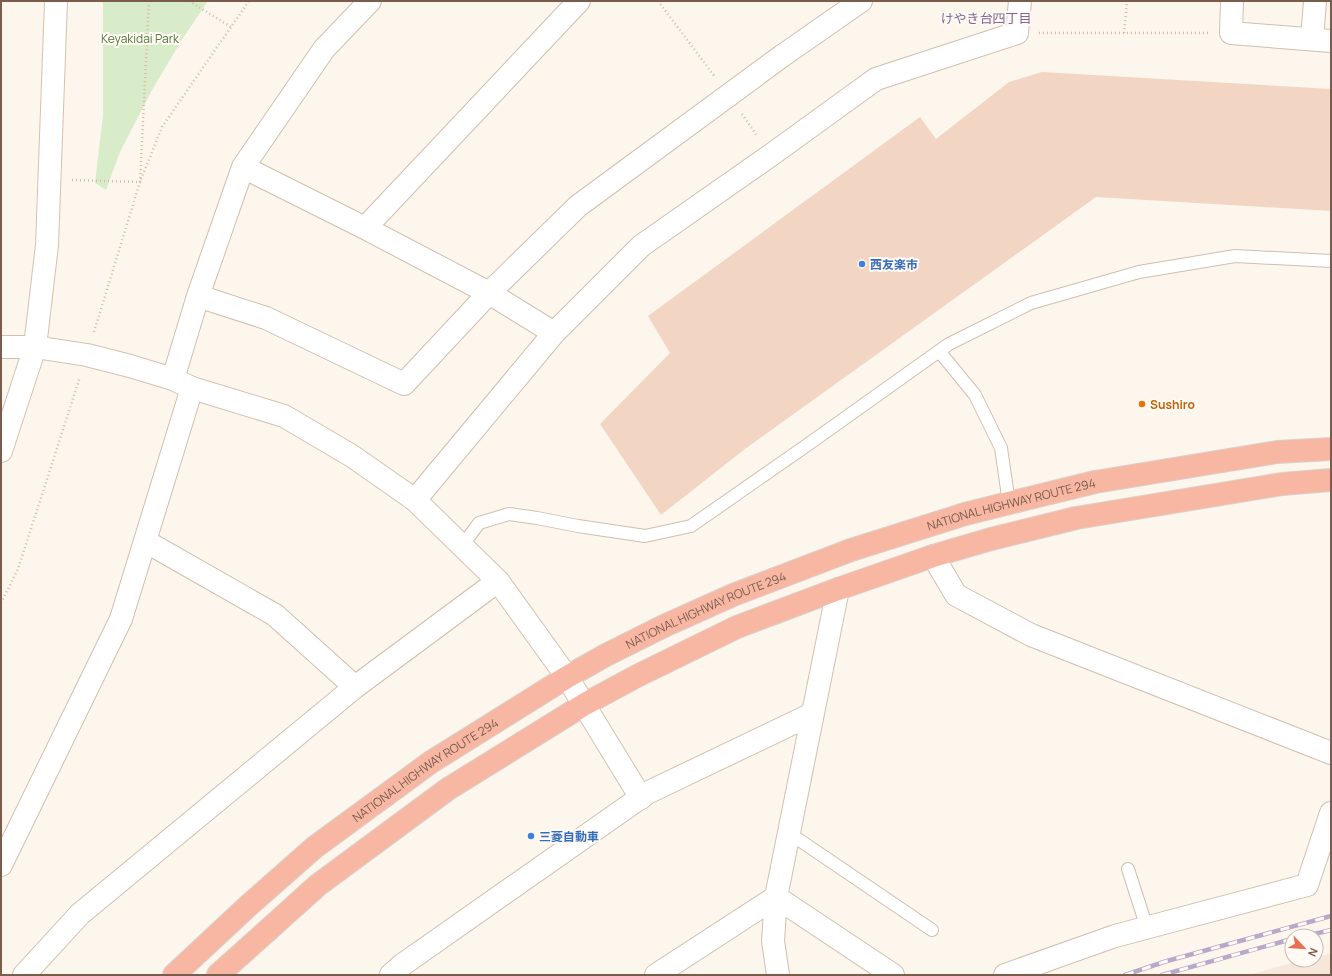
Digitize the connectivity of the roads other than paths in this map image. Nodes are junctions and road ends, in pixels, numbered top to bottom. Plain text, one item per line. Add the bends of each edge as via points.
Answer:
1 (56, 1) edge
2 (370, 1) edge
3 (579, 1) edge
4 (861, 1) edge
5 (1020, 1) edge
6 (1232, 1) edge
7 (1315, 1) edge
8 (1322, 40) edge
9 (243, 167) junction
10 (365, 228) junction
11 (1331, 261) edge
12 (488, 293) junction
13 (198, 296) junction
14 (554, 333) junction
15 (1, 347) edge
16 (35, 347) junction
17 (939, 351) junction
18 (182, 383) junction
19 (1331, 449) edge
20 (1, 451) edge
21 (1331, 480) edge
22 (415, 500) junction
23 (1009, 503) junction
24 (145, 541) junction
25 (462, 546) junction
26 (933, 556) junction
27 (498, 581) junction
28 (838, 589) junction
29 (567, 677) junction
30 (355, 687) junction
31 (585, 704) junction
32 (812, 714) junction
33 (1331, 753) edge
34 (641, 798) junction
35 (1331, 813) edge
36 (789, 832) junction
37 (1, 865) edge
38 (1128, 869) dead end
39 (776, 897) junction
40 (1147, 928) junction
41 (932, 930) dead end
42 (401, 972) edge
43 (24, 975) edge
44 (174, 975) edge
45 (218, 975) edge
46 (656, 975) edge
47 (778, 975) edge
48 (893, 975) edge
49 (1005, 975) edge

1 - 16 street via 47,245
2 - 9 street via 324,49
3 - 10 street
4 - 12 street via 578,206
5 - 14 street via 1018,33 876,79 641,246
6 - 8 street via 1231,33
7 - 8 street
9 - 10 street
9 - 13 street
10 - 12 street
11 - 17 lane via 1235,256 1139,272 1031,303
12 - 13 street via 404,384 266,318
12 - 14 street
13 - 18 street
14 - 22 street
15 - 16 street
16 - 18 street via 87,355
16 - 20 street
17 - 23 lane via 975,394 1002,448
17 - 25 lane via 691,526 645,536 509,514 479,523
18 - 22 street via 284,416 352,456
18 - 24 street
19 - 23 highway, NATIONAL HIGHWAY ROUTE 294 via 1277,452 1103,481
21 - 26 highway via 1282,484 1076,518
22 - 25 street
23 - 29 highway, NATIONAL HIGHWAY ROUTE 294 via 965,514 851,550 734,595 612,652
24 - 30 street via 274,615
24 - 37 street via 121,619
25 - 27 street
26 - 28 highway
26 - 33 street via 956,594 1031,635
27 - 29 street
27 - 30 street
28 - 31 highway via 737,627
28 - 32 street
29 - 31 street
29 - 44 highway, NATIONAL HIGHWAY ROUTE 294 via 431,762 315,847
30 - 43 street via 80,914
31 - 34 street
31 - 45 highway via 448,789 318,885
32 - 34 street via 647,792
32 - 36 street
34 - 42 street
35 - 40 street via 1307,885
36 - 39 street
36 - 41 lane
38 - 40 lane
39 - 46 street
39 - 47 street via 773,940
39 - 48 street
40 - 49 street via 1115,936

